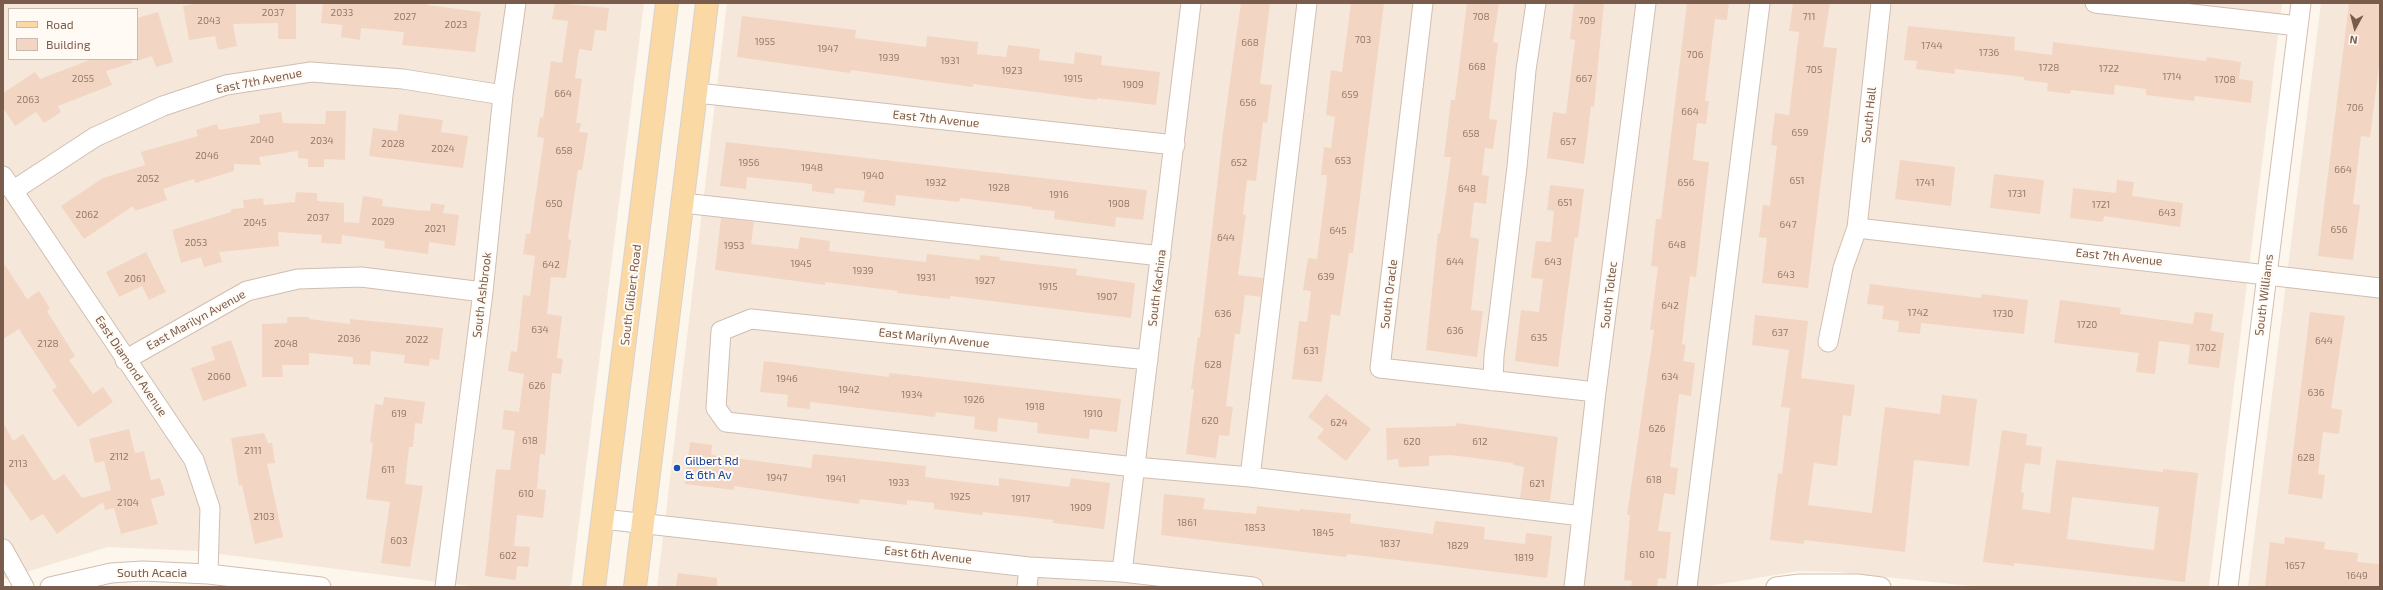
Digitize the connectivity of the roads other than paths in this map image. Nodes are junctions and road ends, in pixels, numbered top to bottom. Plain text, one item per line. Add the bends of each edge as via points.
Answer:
1 (516, 3) edge
2 (667, 3) edge
3 (707, 3) edge
4 (1191, 3) edge
5 (1307, 3) edge
6 (1422, 3) edge
7 (1536, 3) edge
8 (1646, 3) edge
9 (1760, 3) edge
10 (1881, 3) edge
11 (2095, 3) edge
12 (2301, 3) edge
13 (2298, 26) junction
14 (697, 93) junction
15 (503, 95) junction
16 (1175, 145) junction
17 (9, 183) edge
18 (683, 203) junction
19 (1857, 228) junction
20 (1161, 256) junction
21 (2266, 274) junction
22 (2380, 288) edge
23 (483, 292) junction
24 (1828, 342) dead end
25 (125, 360) junction
26 (1148, 360) junction
27 (1493, 381) junction
28 (1596, 392) junction
29 (1135, 467) junction
30 (1250, 477) junction
31 (1582, 516) junction
32 (603, 519) junction
33 (643, 523) junction
34 (3, 549) edge
35 (1030, 567) junction
36 (1122, 572) junction
37 (208, 574) junction
38 (1150, 581) edge
39 (24, 587) edge
40 (50, 587) edge
41 (321, 587) edge
42 (445, 587) edge
43 (594, 587) edge
44 (635, 587) edge
45 (1027, 587) edge
46 (1253, 587) edge
47 (1574, 587) edge
48 (1687, 587) edge
49 (1776, 587) edge
50 (1881, 587) edge
51 (2228, 587) edge

1 - 15 street, South Ashbrook
2 - 32 main road, South Gilbert Road
3 - 14 main road
4 - 16 street, South Kachina
5 - 30 street
6 - 27 street, South Oracle via 1380,368
7 - 27 street via 1526,70
8 - 28 street, South Toltec
9 - 48 street
10 - 19 street, South Hall
11 - 13 street
12 - 13 street, South Williams
13 - 21 street, South Williams
14 - 16 street, East 7th Avenue
14 - 18 main road
15 - 17 street, East 7th Avenue via 403,79 311,72 226,85 162,106 95,136
15 - 23 street, South Ashbrook
16 - 20 street, South Kachina
17 - 25 street, East Diamond Avenue
18 - 20 street
18 - 33 main road
19 - 21 street, East 7th Avenue
19 - 24 street, South Hall via 1843,268
20 - 26 street, South Kachina
21 - 22 street, East 7th Avenue
21 - 51 street, South Williams
23 - 25 street, East Marilyn Avenue via 361,277 298,279 247,291
23 - 42 street, South Ashbrook
25 - 37 street, East Diamond Avenue via 194,460 210,508
26 - 29 street, South Kachina
26 - 29 street, East Marilyn Avenue via 751,319 721,331 716,408 726,422
27 - 28 street, South Oracle
28 - 31 street, South Toltec
29 - 30 street
29 - 36 street, South Kachina
30 - 31 street
31 - 47 street, South Toltec
32 - 33 street, East 6th Avenue
32 - 43 main road, South Gilbert Road
33 - 35 street, East 6th Avenue
33 - 44 main road
34 - 39 street
35 - 36 street, East 6th Avenue
35 - 45 street
36 - 38 street, East 6th Avenue
37 - 40 street, South Acacia via 143,571 111,573
37 - 41 street, South Acacia
38 - 46 street, East 6th Avenue
49 - 50 street via 1800,584 1857,584

